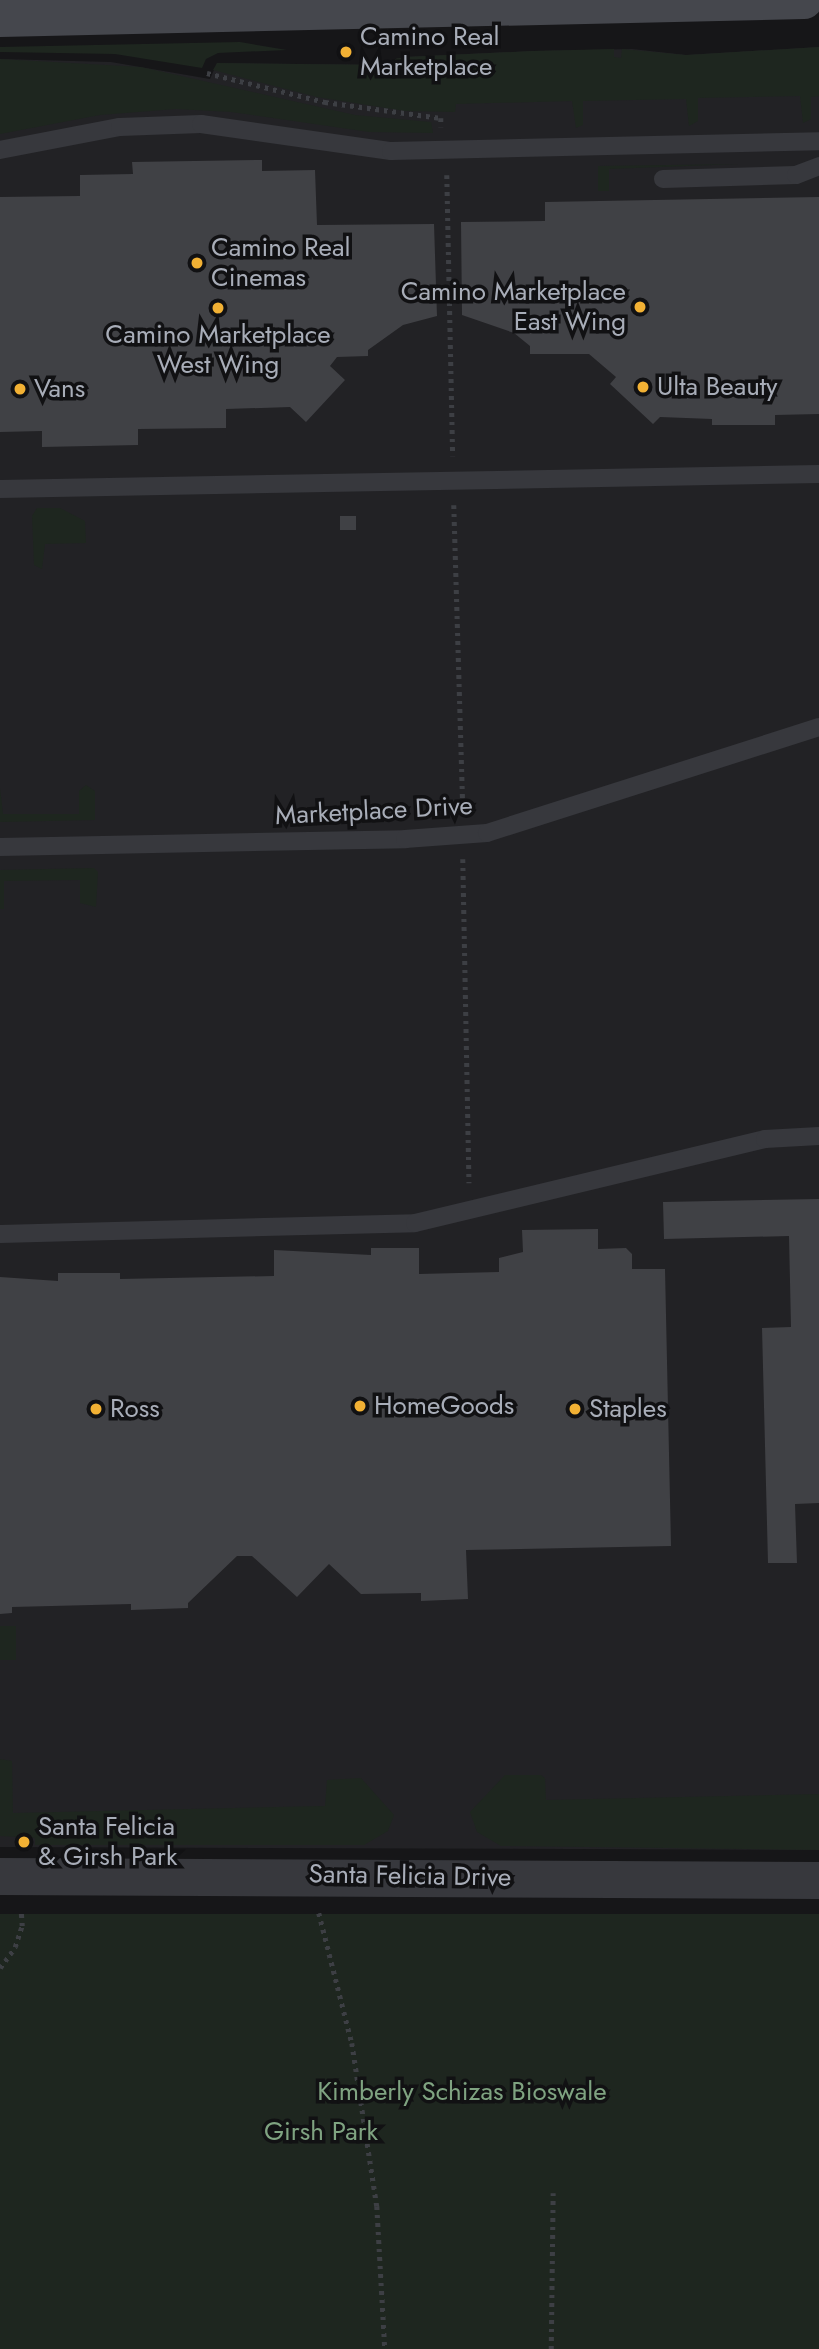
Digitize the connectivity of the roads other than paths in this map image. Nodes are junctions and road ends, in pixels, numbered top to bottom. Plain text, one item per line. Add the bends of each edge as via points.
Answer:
1 (804, 0) edge
2 (718, 1) edge
3 (0, 18) edge
4 (819, 141) edge
5 (0, 150) edge
6 (819, 166) edge
7 (663, 178) dead end
8 (819, 474) edge
9 (0, 489) edge
10 (819, 727) edge
11 (0, 847) edge
12 (819, 1136) edge
13 (0, 1234) edge
14 (0, 1876) edge
15 (819, 1880) edge

1 - 2 main road
2 - 3 main road
4 - 5 lane via 384,150 201,124 120,127
6 - 7 lane via 796,175
8 - 9 lane
10 - 11 lane, Marketplace Drive via 487,833 405,839
12 - 13 lane via 765,1139 415,1223
14 - 15 street, Santa Felicia Drive

